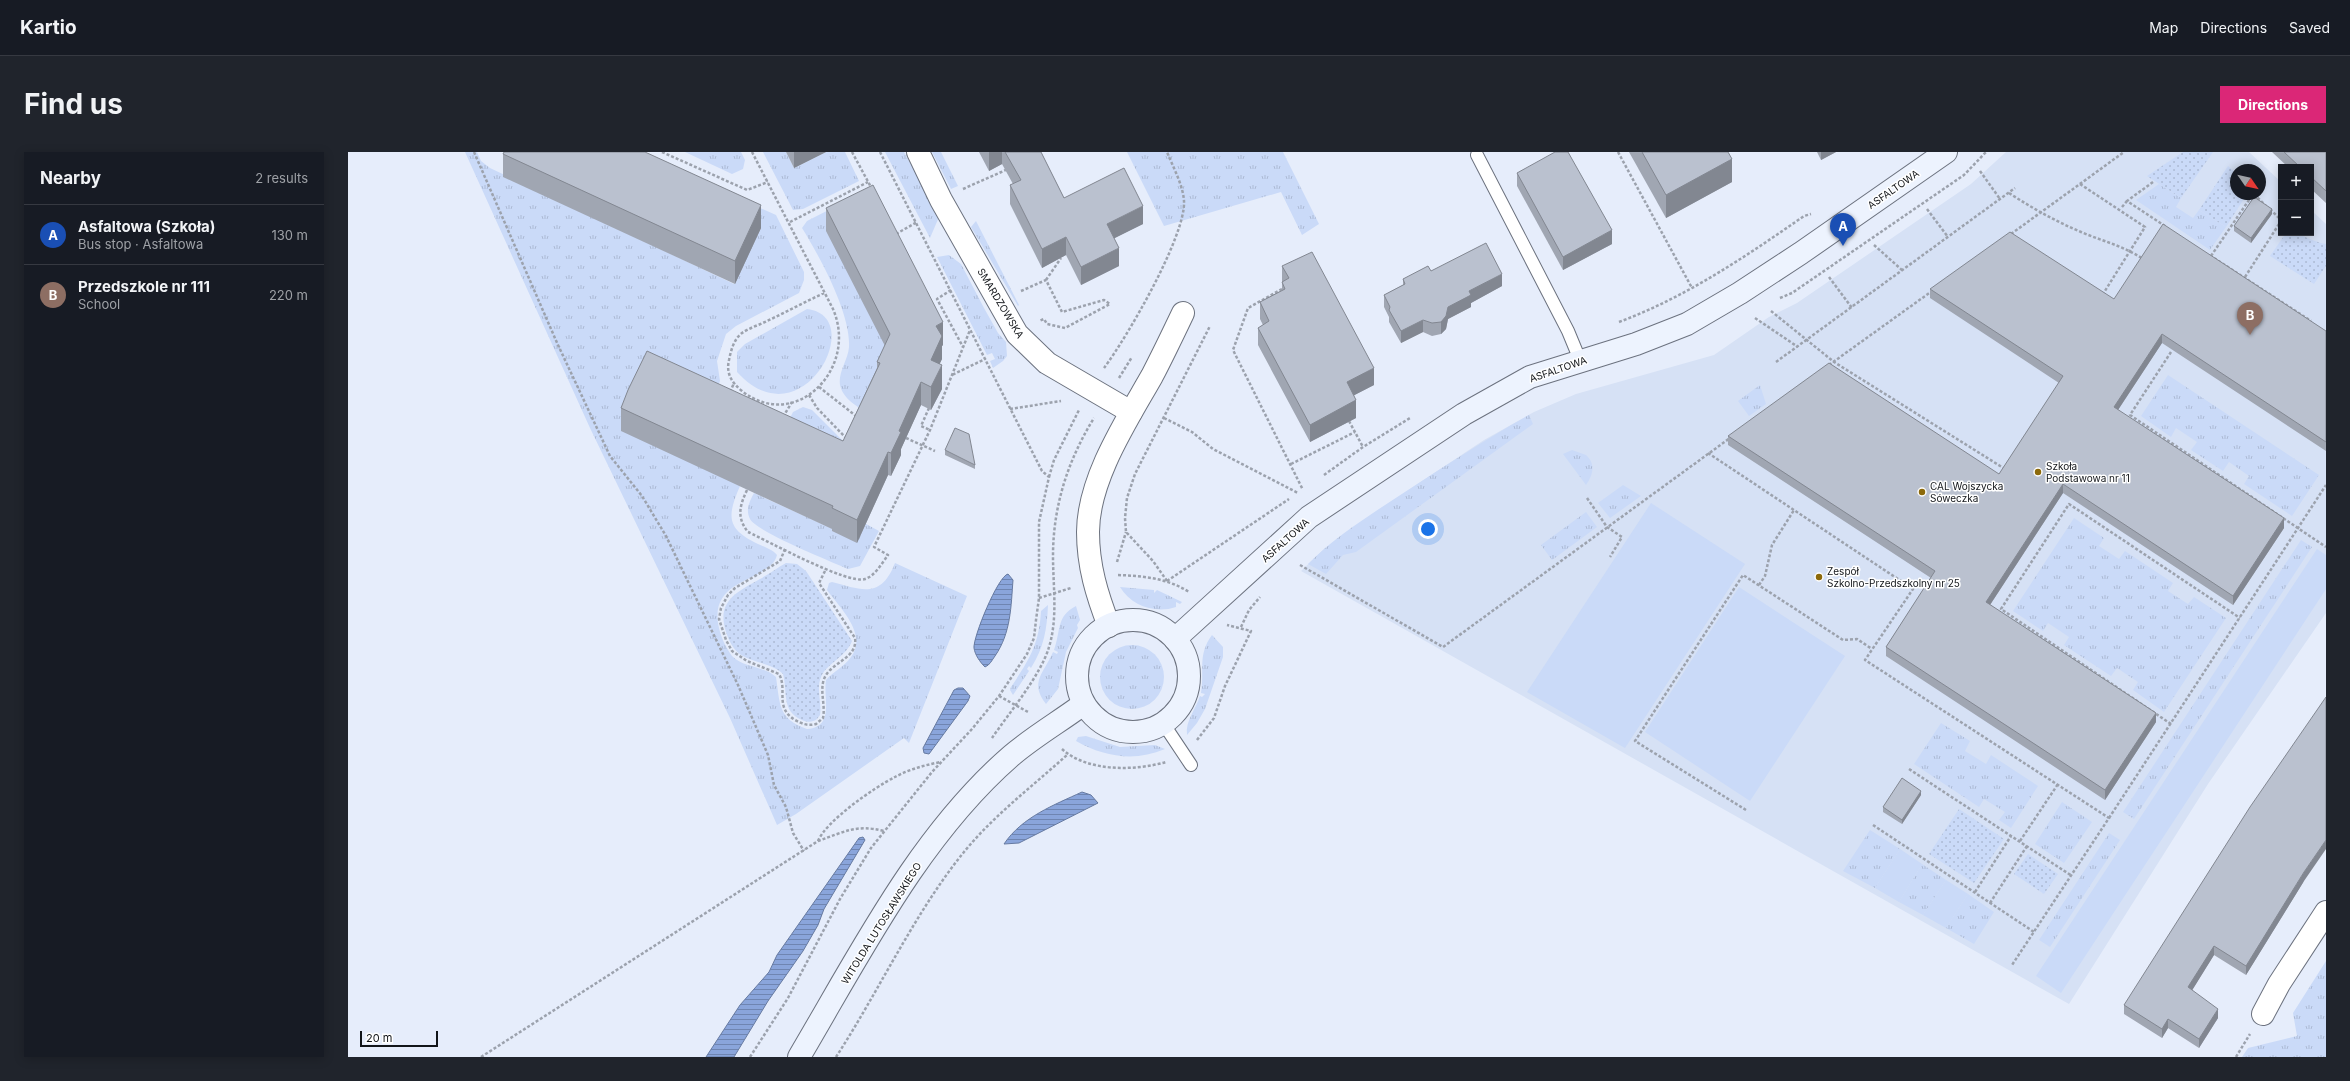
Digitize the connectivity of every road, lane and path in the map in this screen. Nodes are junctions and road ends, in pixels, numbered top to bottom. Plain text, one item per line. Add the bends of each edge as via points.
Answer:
1 (474, 152) edge
2 (662, 152) edge
3 (752, 152) edge
4 (852, 152) edge
5 (880, 152) edge
6 (918, 152) edge
7 (1167, 152) edge
8 (1618, 152) edge
9 (1946, 152) edge
10 (2124, 152) edge
11 (1477, 155) dead end
12 (1010, 168) edge
13 (1980, 171) dead end
14 (768, 182) junction
15 (868, 182) junction
16 (2153, 182) dead end
17 (2080, 184) junction
18 (2015, 188) dead end
19 (2009, 193) junction
20 (875, 195) edge
21 (2000, 199) junction
22 (941, 200) junction
23 (2249, 200) edge
24 (2259, 200) edge
25 (2127, 201) junction
26 (2122, 206) dead end
27 (1927, 209) dead end
28 (1819, 212) dead end
29 (2040, 213) junction
30 (2278, 217) edge
31 (790, 222) junction
32 (917, 222) junction
33 (2278, 225) edge
34 (892, 228) edge
35 (2172, 230) edge
36 (895, 234) junction
37 (2011, 234) junction
38 (1948, 237) junction
39 (2017, 238) edge
40 (2004, 239) edge
41 (898, 241) edge
42 (1874, 246) dead end
43 (2131, 250) junction
44 (2204, 252) edge
45 (2211, 256) junction
46 (1061, 258) edge
47 (2146, 260) edge
48 (1903, 270) junction
49 (1829, 277) dead end
50 (2244, 277) junction
51 (1046, 280) junction
52 (1028, 287) dead end
53 (1692, 288) junction
54 (1282, 289) edge
55 (1935, 289) edge
56 (951, 290) junction
57 (2097, 290) edge
58 (824, 293) junction
59 (1852, 308) junction
60 (1771, 311) dead end
61 (1184, 313) dead end
62 (1755, 318) dead end
63 (1618, 322) dead end
64 (2314, 323) edge
65 (1034, 324) dead end
66 (1210, 326) dead end
67 (970, 330) junction
68 (1808, 340) junction
69 (963, 347) junction
70 (1798, 347) junction
71 (2171, 352) edge
72 (984, 359) junction
73 (1580, 360) junction
74 (1129, 362) dead end
75 (1776, 362) dead end
76 (1834, 362) junction
77 (1828, 366) edge
78 (1100, 373) dead end
79 (952, 375) junction
80 (734, 383) junction
81 (819, 387) junction
82 (809, 395) junction
83 (728, 396) edge
84 (1107, 398) junction
85 (1064, 400) dead end
86 (792, 402) junction
87 (932, 402) edge
88 (1082, 404) dead end
89 (1010, 409) junction
90 (1131, 412) junction
91 (1417, 414) dead end
92 (1164, 418) junction
93 (860, 419) edge
94 (781, 420) edge
95 (1349, 421) edge
96 (930, 430) junction
97 (1355, 432) junction
98 (848, 433) edge
99 (1734, 435) edge
100 (845, 437) junction
101 (906, 438) edge
102 (849, 441) edge
103 (922, 445) junction
104 (1363, 447) junction
105 (935, 451) dead end
106 (1708, 454) junction
107 (1292, 464) junction
108 (2007, 470) edge
109 (1049, 477) junction
110 (1321, 477) dead end
111 (2326, 485) edge
112 (1309, 486) dead end
113 (747, 490) edge
114 (1303, 490) junction
115 (1298, 493) junction
116 (1587, 498) dead end
117 (1794, 510) junction
118 (1607, 527) junction
119 (2298, 528) junction
120 (1126, 532) junction
121 (2326, 547) edge
122 (785, 549) junction
123 (1610, 557) dead end
124 (1300, 565) dead end
125 (826, 569) junction
126 (1116, 575) dead end
127 (1167, 581) junction
128 (1759, 585) junction
129 (1054, 594) junction
130 (1194, 596) dead end
131 (1039, 598) junction
132 (2240, 618) junction
133 (1222, 624) dead end
134 (1109, 626) junction
135 (1251, 631) dead end
136 (1175, 639) junction
137 (1872, 649) junction
138 (999, 696) junction
139 (1082, 705) junction
140 (1014, 706) junction
141 (1034, 715) dead end
142 (1163, 723) junction
143 (2171, 724) junction
144 (988, 744) dead end
145 (1068, 754) dead end
146 (941, 762) junction
147 (1191, 765) dead end
148 (1909, 769) dead end
149 (2058, 784) junction
150 (1746, 810) dead end
151 (2109, 818) junction
152 (1873, 825) dead end
153 (884, 831) junction
154 (2011, 836) junction
155 (818, 841) junction
156 (2020, 841) junction
157 (2027, 846) junction
158 (804, 851) junction
159 (2072, 876) junction
160 (1975, 892) junction
161 (1990, 903) junction
162 (2326, 912) edge
163 (2034, 932) junction
164 (2012, 965) dead end
165 (2264, 1014) dead end
166 (481, 1057) edge
167 (750, 1057) edge
168 (800, 1057) edge
169 (836, 1057) edge

1 - 158 path via 558,346 610,456 642,496 666,536 738,685 768,755 774,785 786,807 793,833
2 - 14 path via 747,190
3 - 14 path
4 - 15 path
5 - 32 path
6 - 22 street, SMARDZOWSKA
7 - 78 path via 1184,201 1179,230 1122,343
8 - 53 path
9 - 73 street, ASFALTOWA via 1776,269 1687,324 1636,344
10 - 17 path
11 - 73 lane via 1568,331
12 - 22 path
13 - 21 path
14 - 31 path
15 - 20 path
15 - 31 path
16 - 25 path
17 - 29 path
17 - 43 path via 2145,227
18 - 19 path
19 - 21 path
19 - 29 path
21 - 38 path
22 - 84 street, SMARDZOWSKA via 1018,334 1047,362
23 - 45 path
24 - 30 path
25 - 26 path
25 - 35 path
27 - 38 path
28 - 53 path via 1804,216
29 - 37 path
29 - 43 path via 2082,233
31 - 58 path
32 - 36 path
32 - 56 path
33 - 50 path
34 - 36 path
36 - 41 path
37 - 39 path
37 - 40 path
38 - 48 path
42 - 48 path
43 - 47 path
43 - 57 path via 2103,294
44 - 45 path
45 - 50 path
46 - 51 path
48 - 59 path
49 - 59 path
50 - 64 path
51 - 52 path
51 - 65 path via 1062,312 1104,300 1110,304 1065,328 1047,324 1044,319
53 - 63 path
54 - 107 path via 1248,308 1233,350
55 - 76 path
56 - 67 path
56 - 69 path via 937,298
58 - 80 path via 742,334 732,347 728,365 729,377
58 - 81 path via 840,328 840,345 837,361
59 - 68 path
60 - 68 path
61 - 90 street
62 - 70 path
66 - 92 path
67 - 69 path
67 - 72 path
68 - 70 path
68 - 76 path
69 - 79 path
70 - 75 path
71 - 119 path via 2130,415
72 - 79 path
72 - 89 path
73 - 136 street, ASFALTOWA via 1530,377 1464,414 1309,518
74 - 84 path
76 - 77 path
76 - 108 path
79 - 96 path
80 - 83 path
80 - 86 path via 748,396 765,403 773,405
81 - 82 path
81 - 93 path
82 - 86 path
82 - 100 path via 817,408
84 - 90 street, SMARDZOWSKA
84 - 129 path via 1090,425 1062,485 1055,518
85 - 89 path
86 - 94 path
87 - 96 path via 921,426
88 - 109 path via 1054,460
89 - 109 path via 1042,471
90 - 134 street via 1095,487 1088,530 1093,580
91 - 104 path
92 - 115 path via 1192,432 1213,449
92 - 120 path via 1135,474 1127,498
95 - 97 path
96 - 103 path
97 - 104 path
97 - 107 path
98 - 100 path
99 - 106 path
100 - 102 path
101 - 103 path
103 - 105 path
103 - 125 path via 874,547 888,555 876,571 865,579 854,580
104 - 110 path
106 - 117 path
106 - 118 path
107 - 114 path
109 - 131 path via 1039,522
111 - 119 path
112 - 114 path
113 - 122 path via 740,504 739,515 742,525 748,532
114 - 115 path
115 - 127 path
116 - 118 path
117 - 128 path via 1772,545 1765,576
117 - 137 path via 1913,589
118 - 123 path via 1622,537
118 - 124 path via 1443,647
119 - 121 path
119 - 132 path
120 - 126 path
120 - 127 path via 1153,561
122 - 125 path
122 - 125 path via 780,561 735,588 728,595 719,619 732,651 747,661 779,674 784,710 804,725 816,724 823,718 823,681 828,672 849,655 855,642 855,638 819,583
127 - 130 path
128 - 137 path via 1842,640 1857,639
128 - 150 path via 1743,575 1635,741
129 - 131 path
129 - 140 path via 1049,648 1042,664
131 - 138 path via 1034,638 1027,654
132 - 143 path
132 - 143 path via 2068,504 2001,609
133 - 135 path
134 - 136 street via 1136,620 1154,625
134 - 139 street via 1097,632 1086,645 1079,663 1077,682
136 - 142 street via 1188,665 1188,683 1183,700 1173,715
137 - 149 path via 1865,660
138 - 140 path
138 - 146 path
139 - 142 street via 1108,726 1125,732 1143,732
139 - 168 street, WITOLDA LUTOSŁAWSKIEGO via 1012,756 975,793 938,836 880,921
140 - 141 path
140 - 144 path
142 - 147 lane
143 - 151 path
145 - 169 path via 995,820 965,852 936,892
146 - 153 path
146 - 155 path via 920,766 894,777 828,825
148 - 154 path
149 - 151 path
149 - 156 path
151 - 159 path
152 - 160 path
153 - 155 path via 867,827 852,829
153 - 167 path via 844,893 788,998
154 - 156 path
154 - 160 path
155 - 158 path
156 - 157 path
157 - 159 path
157 - 161 path
158 - 166 path
159 - 163 path
160 - 161 path
161 - 163 path
162 - 165 street via 2279,984
163 - 164 path

